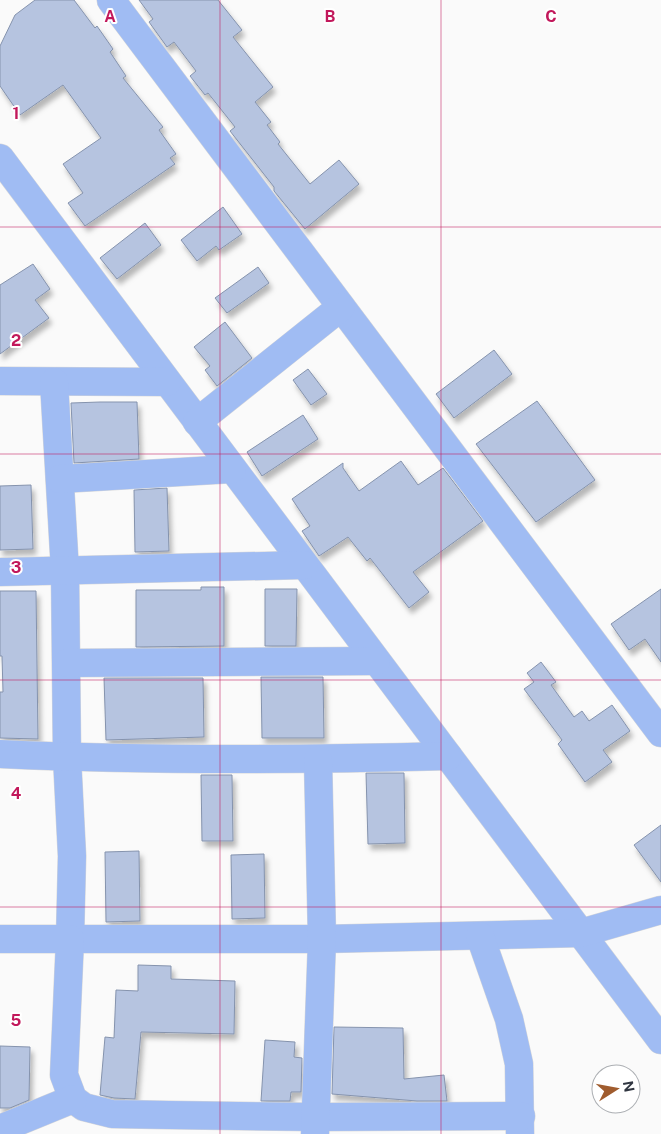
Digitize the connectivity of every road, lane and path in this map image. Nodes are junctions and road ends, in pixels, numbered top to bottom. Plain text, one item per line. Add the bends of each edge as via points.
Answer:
1 (111, 0) edge
2 (0, 158) edge
3 (341, 307) junction
4 (0, 382) edge
5 (54, 382) junction
6 (167, 382) junction
7 (197, 422) junction
8 (232, 469) junction
9 (60, 479) junction
10 (304, 565) junction
11 (65, 571) junction
12 (0, 572) edge
13 (376, 661) junction
14 (67, 663) junction
15 (661, 733) edge
16 (0, 754) edge
17 (448, 756) junction
18 (67, 757) junction
19 (318, 760) junction
20 (661, 910) edge
21 (581, 933) junction
22 (480, 936) junction
23 (0, 939) edge
24 (70, 939) junction
25 (322, 939) junction
26 (661, 1040) edge
27 (73, 1099) junction
28 (169, 1125) edge
29 (521, 1125) edge
30 (315, 1126) edge
31 (0, 1129) edge

1 - 3 street
2 - 6 street
3 - 7 street
3 - 15 street
4 - 5 street
5 - 6 street
5 - 9 street
6 - 7 street
7 - 8 street
8 - 9 street
8 - 10 street
9 - 11 street
10 - 11 street
10 - 13 street
11 - 12 street
11 - 14 street
13 - 14 street
13 - 17 street
14 - 18 street
16 - 18 street
17 - 19 street
17 - 21 street
18 - 19 street
18 - 24 street via 72,856
19 - 25 street
20 - 21 street
21 - 22 street
21 - 26 street
22 - 25 street
22 - 29 street via 509,1019 518,1064
23 - 24 street
24 - 25 street
24 - 27 street via 64,1075
25 - 30 street
27 - 28 street via 84,1108
27 - 31 street
28 - 30 street
29 - 30 street

